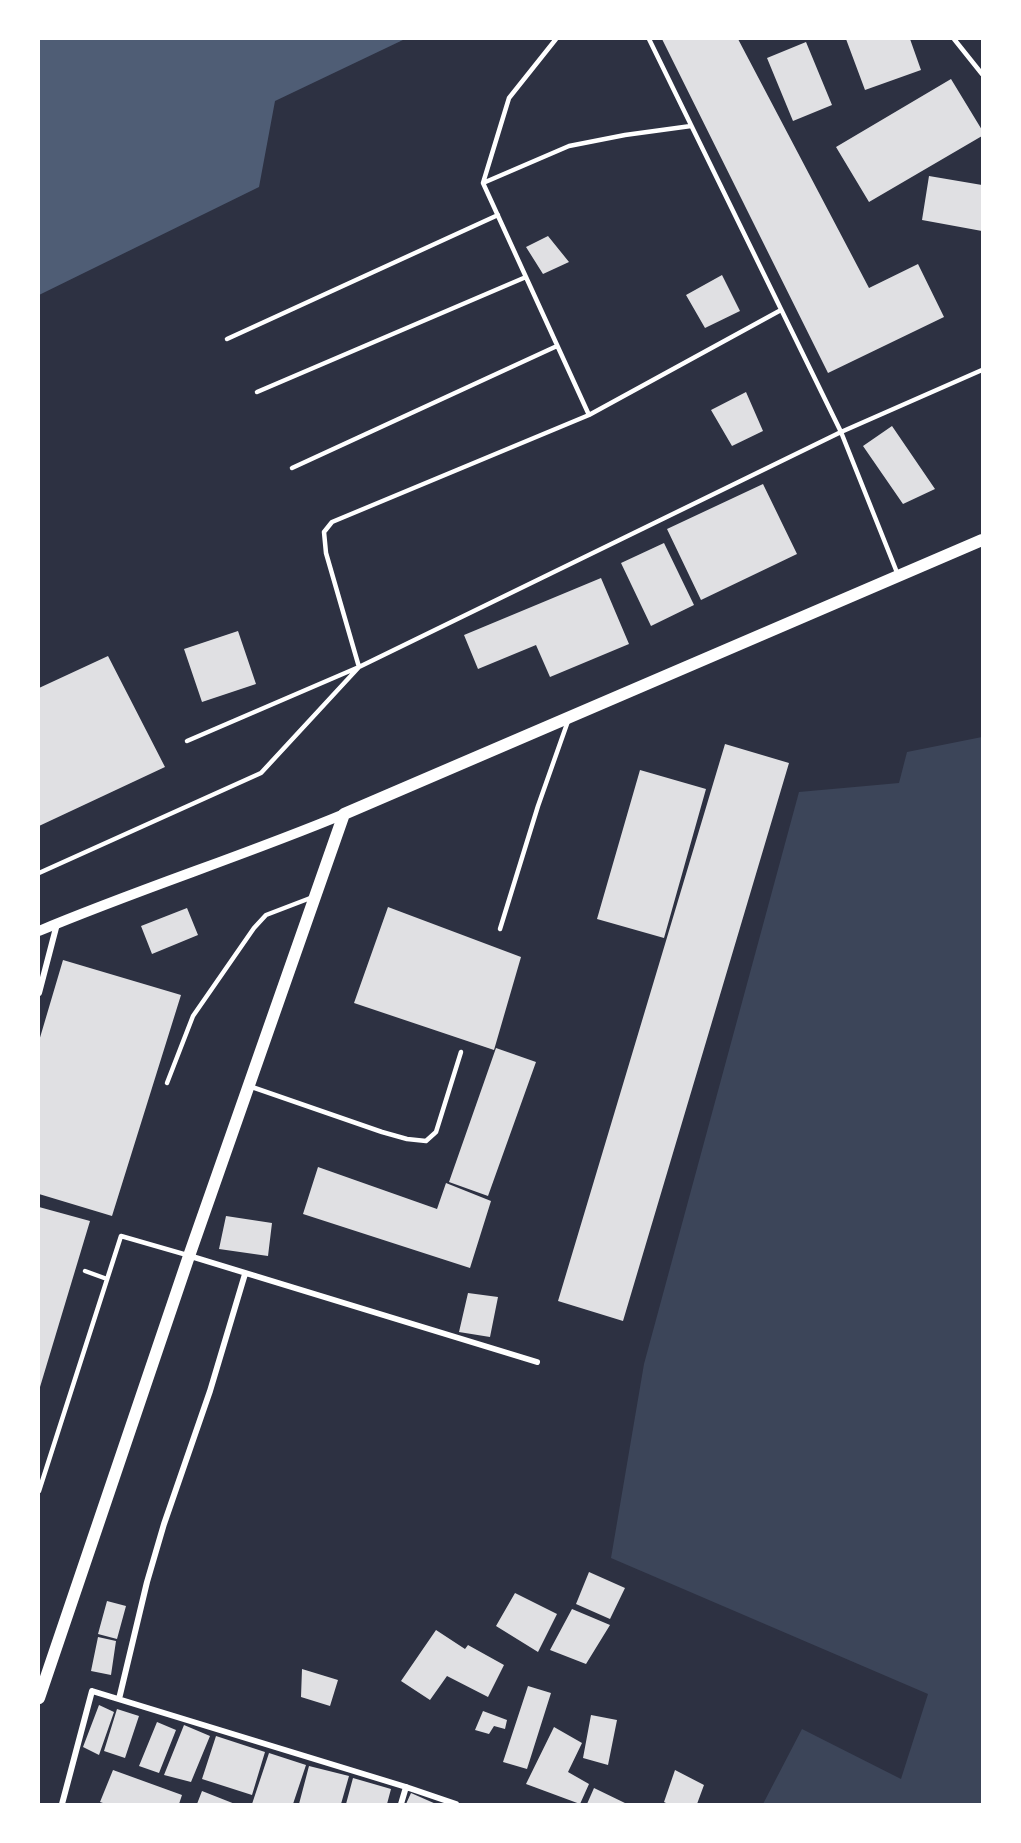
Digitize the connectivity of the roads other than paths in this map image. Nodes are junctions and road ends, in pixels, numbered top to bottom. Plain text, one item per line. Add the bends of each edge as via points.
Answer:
1 (556, 39) edge
2 (649, 39) edge
3 (954, 39) edge
4 (982, 74) edge
5 (691, 126) junction
6 (483, 183) junction
7 (498, 216) junction
8 (526, 276) junction
9 (782, 310) junction
10 (227, 339) dead end
11 (557, 346) junction
12 (982, 370) edge
13 (257, 392) dead end
14 (589, 415) junction
15 (841, 432) junction
16 (292, 468) dead end
17 (982, 540) edge
18 (898, 576) junction
19 (359, 667) junction
20 (568, 718) junction
21 (187, 741) dead end
22 (344, 814) junction
23 (39, 873) edge
24 (316, 896) junction
25 (58, 924) junction
26 (500, 929) dead end
27 (39, 931) edge
28 (39, 993) edge
29 (461, 1052) dead end
30 (167, 1083) dead end
31 (249, 1086) junction
32 (189, 1256) junction
33 (85, 1271) dead end
34 (245, 1274) junction
35 (106, 1279) junction
36 (537, 1362) dead end
37 (39, 1491) edge
38 (39, 1698) edge
39 (119, 1699) junction
40 (406, 1787) junction
41 (62, 1804) edge
42 (401, 1804) edge
43 (456, 1804) edge

1 - 6 lane via 509,98
2 - 5 lane
3 - 4 lane
5 - 6 lane via 569,146
5 - 9 lane
6 - 7 lane
7 - 8 lane
7 - 10 lane
8 - 11 lane
8 - 13 lane
9 - 14 lane
9 - 15 lane
11 - 14 lane
11 - 16 lane
12 - 15 lane
14 - 19 lane via 332,522 324,532 326,553
15 - 18 lane
15 - 19 lane
17 - 18 main road
18 - 20 main road
19 - 21 lane
19 - 23 lane via 261,773
20 - 22 main road
20 - 26 lane
22 - 24 main road
22 - 25 street
24 - 30 lane via 267,915 254,928 193,1016
24 - 31 main road
25 - 27 street
25 - 28 street
29 - 31 lane via 436,1132 426,1141 382,1132
31 - 32 main road
32 - 34 street
32 - 35 lane via 122,1236
32 - 38 main road
33 - 35 lane
34 - 36 street
34 - 39 street via 150,1573
35 - 37 lane
39 - 40 street
39 - 41 street via 92,1691
40 - 42 street
40 - 43 street

